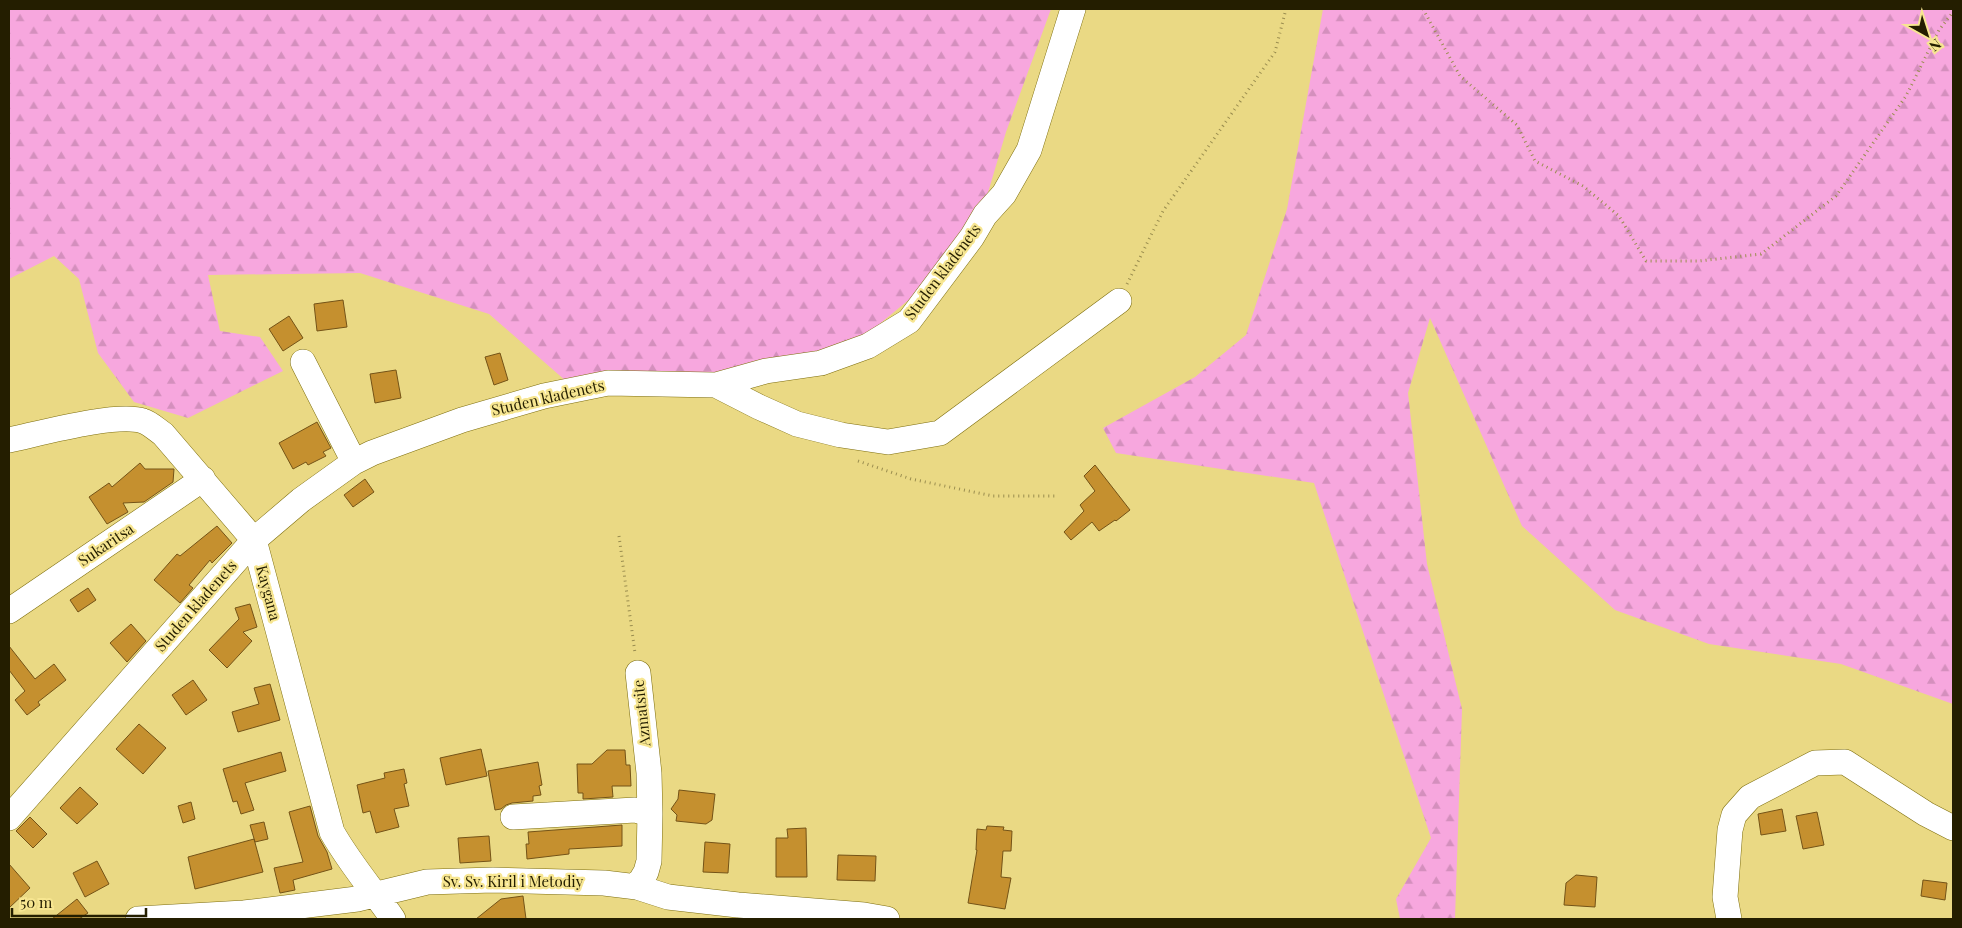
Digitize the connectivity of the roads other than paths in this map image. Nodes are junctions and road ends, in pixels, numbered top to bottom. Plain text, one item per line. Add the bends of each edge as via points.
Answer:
1 (1073, 9) edge
2 (1119, 301) road end
3 (303, 362) dead end
4 (716, 385) junction
5 (9, 440) edge
6 (354, 462) junction
7 (203, 479) junction
8 (254, 540) junction
9 (9, 611) edge
10 (638, 673) road end
11 (18, 794) edge
12 (650, 814) junction
13 (513, 817) dead end
14 (9, 818) edge
15 (1953, 828) edge
16 (637, 887) junction
17 (377, 895) junction
18 (138, 919) edge
19 (393, 919) edge
20 (887, 919) edge
21 (1729, 919) edge

1 - 4 street, Studen kladenets via 1029,150 1004,194 985,215 972,238 909,321 868,346 821,363 766,371
2 - 4 street via 940,433 888,442 841,435 797,424
3 - 6 street
4 - 6 street, Studen kladenets via 608,383 544,396 462,420
5 - 7 street, Kaygana via 125,418 144,421 162,434
6 - 8 street, Studen kladenets via 301,500
7 - 8 street, Kaygana
7 - 9 street, Sukaritsa
8 - 11 street, Studen kladenets
8 - 17 street, Kaygana via 332,832 346,858
10 - 12 street, Azmatsite
11 - 14 street, Studen kladenets
12 - 13 street via 635,810
12 - 16 street, Azmatsite via 649,861
15 - 21 street via 1845,762 1816,763 1750,797 1734,815 1725,897
16 - 17 street, Sv. Sv. Kiril i Metodiy via 484,880 427,882
16 - 20 street, Sv. Sv. Kiril i Metodiy via 668,897 738,906
17 - 18 street, Sv. Sv. Kiril i Metodiy via 244,913
17 - 19 street, Kaygana

